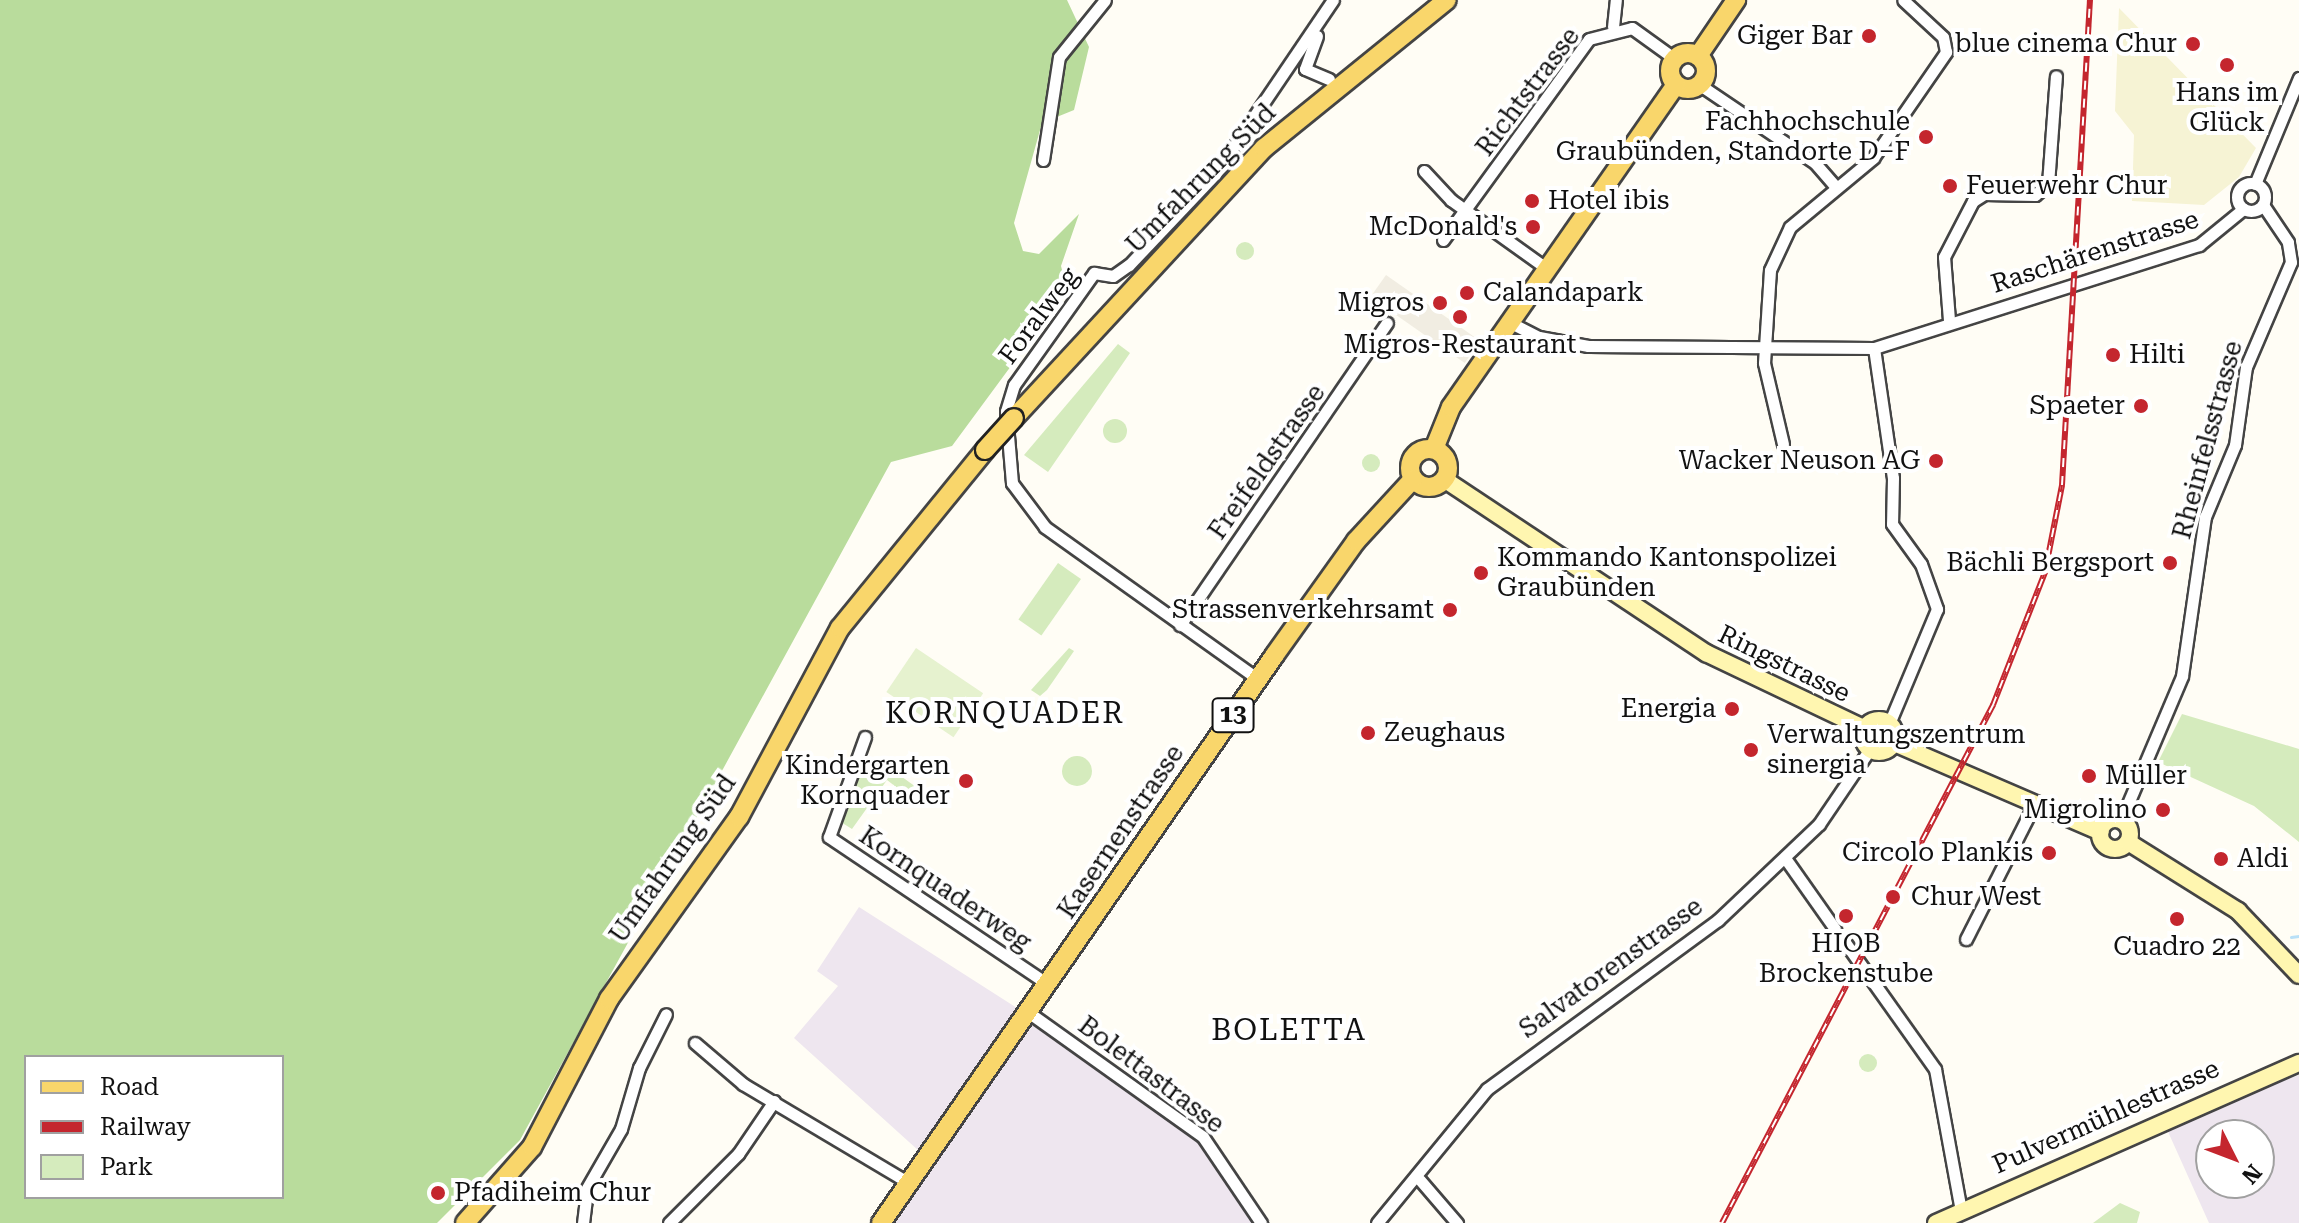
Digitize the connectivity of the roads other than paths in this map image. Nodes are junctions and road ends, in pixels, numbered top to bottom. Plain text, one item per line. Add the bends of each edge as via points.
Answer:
1 (1105, 0) edge
2 (1333, 0) edge
3 (1447, 0) edge
4 (1616, 0) edge
5 (1736, 0) edge
6 (1903, 0) edge
7 (1613, 27) junction
8 (1315, 29) junction
9 (1698, 56) junction
10 (1675, 59) junction
11 (2056, 76) dead end
12 (2299, 78) edge
13 (1329, 79) dead end
14 (1676, 85) junction
15 (1700, 85) junction
16 (1043, 160) dead end
17 (1424, 171) dead end
18 (2255, 184) junction
19 (1836, 187) junction
20 (2263, 205) junction
21 (1469, 208) junction
22 (2243, 209) junction
23 (1443, 240) dead end
24 (2296, 256) edge
25 (1546, 268) junction
26 (1949, 320) junction
27 (1509, 322) junction
28 (1387, 323) dead end
29 (1874, 348) junction
30 (1765, 351) junction
31 (1783, 444) dead end
32 (1434, 449) junction
33 (1413, 479) junction
34 (1444, 479) junction
35 (1180, 625) junction
36 (1258, 679) junction
37 (1889, 724) junction
38 (1865, 729) junction
39 (865, 737) dead end
40 (1894, 743) junction
41 (1870, 749) junction
42 (2033, 807) junction
43 (2121, 820) junction
44 (2101, 832) junction
45 (2128, 842) junction
46 (1785, 858) junction
47 (1835, 929) dead end
48 (1966, 939) dead end
49 (1844, 941) dead end
50 (2299, 975) edge
51 (1048, 984) junction
52 (1028, 1012) junction
53 (666, 1014) dead end
54 (695, 1043) dead end
55 (2299, 1063) edge
56 (774, 1101) junction
57 (1420, 1180) junction
58 (909, 1183) junction
59 (1961, 1210) junction
60 (465, 1223) edge
61 (583, 1223) edge
62 (669, 1223) edge
63 (881, 1223) edge
64 (1261, 1223) edge
65 (1377, 1223) edge
66 (1457, 1223) edge
67 (1936, 1223) edge

1 - 16 street via 1059,57
2 - 8 street, Foralweg
3 - 60 main road, Umfahrung Süd, bridge via 1264,148 985,450 840,628 739,817 609,999 532,1147
4 - 7 street
5 - 9 main road
6 - 19 street via 1943,37 1946,52 1879,151
7 - 10 street, Richtstrasse via 1643,32
7 - 21 street, Richtstrasse via 1580,49
8 - 13 street via 1305,69
8 - 35 street, Foralweg via 1215,174 1129,265 1113,276 1094,273 1014,385 1006,411 1006,464 1023,501 1068,547
9 - 10 main road
9 - 15 main road via 1706,69
10 - 14 main road
11 - 26 street via 2048,184 2035,195 1984,194 1973,201 1944,257
12 - 18 street
14 - 15 main road
14 - 25 main road
15 - 19 street via 1717,102 1815,163
17 - 21 street
18 - 20 street via 2264,191
18 - 22 street via 2238,193
19 - 30 street via 1802,214 1776,253
20 - 22 street
20 - 24 street
21 - 23 street
21 - 25 street
22 - 26 street, Raschärenstrasse via 2199,245
24 - 43 street, Rheinfelsstrasse via 2246,367 2235,445 2205,517 2182,676
25 - 27 main road
26 - 29 street, Raschärenstrasse
27 - 30 street, Raschärenstrasse via 1539,337 1588,346
27 - 32 main road via 1451,407
28 - 35 street, Freifeldstrasse
29 - 30 street, Raschärenstrasse
29 - 37 street via 1893,478 1892,524 1921,564 1937,609
30 - 31 street
32 - 33 main road via 1415,454
32 - 34 main road via 1446,459
33 - 34 main road via 1429,487
33 - 36 main road, Kasernenstrasse / 13 via 1356,541
34 - 38 main road, Ringstrasse via 1694,646
35 - 36 street, Foralweg
36 - 51 main road, Kasernenstrasse / 13
37 - 38 main road via 1878,720
37 - 40 main road
38 - 41 main road
39 - 51 street, Kornquaderweg via 829,837
40 - 41 main road
40 - 42 main road
41 - 46 street, Salvatorenstrasse via 1827,814
42 - 44 main road
42 - 48 street
43 - 44 main road
43 - 45 main road
44 - 45 main road via 2112,848
45 - 50 main road via 2238,911
46 - 47 street
46 - 57 street, Salvatorenstrasse via 1687,945 1507,1071 1458,1122
49 - 59 street via 1935,1069
51 - 52 main road, Kasernenstrasse / 13
52 - 58 main road, Kasernenstrasse / 13
52 - 64 street, Bolettastrasse via 1203,1137
53 - 61 street via 641,1061 621,1129 587,1188
54 - 56 street
55 - 59 main road, Pulvermühlestrasse
56 - 58 street
56 - 62 street via 738,1154
57 - 65 street, Salvatorenstrasse
57 - 66 street
58 - 63 main road, Kasernenstrasse / 13
59 - 67 main road, Pulvermühlestrasse

